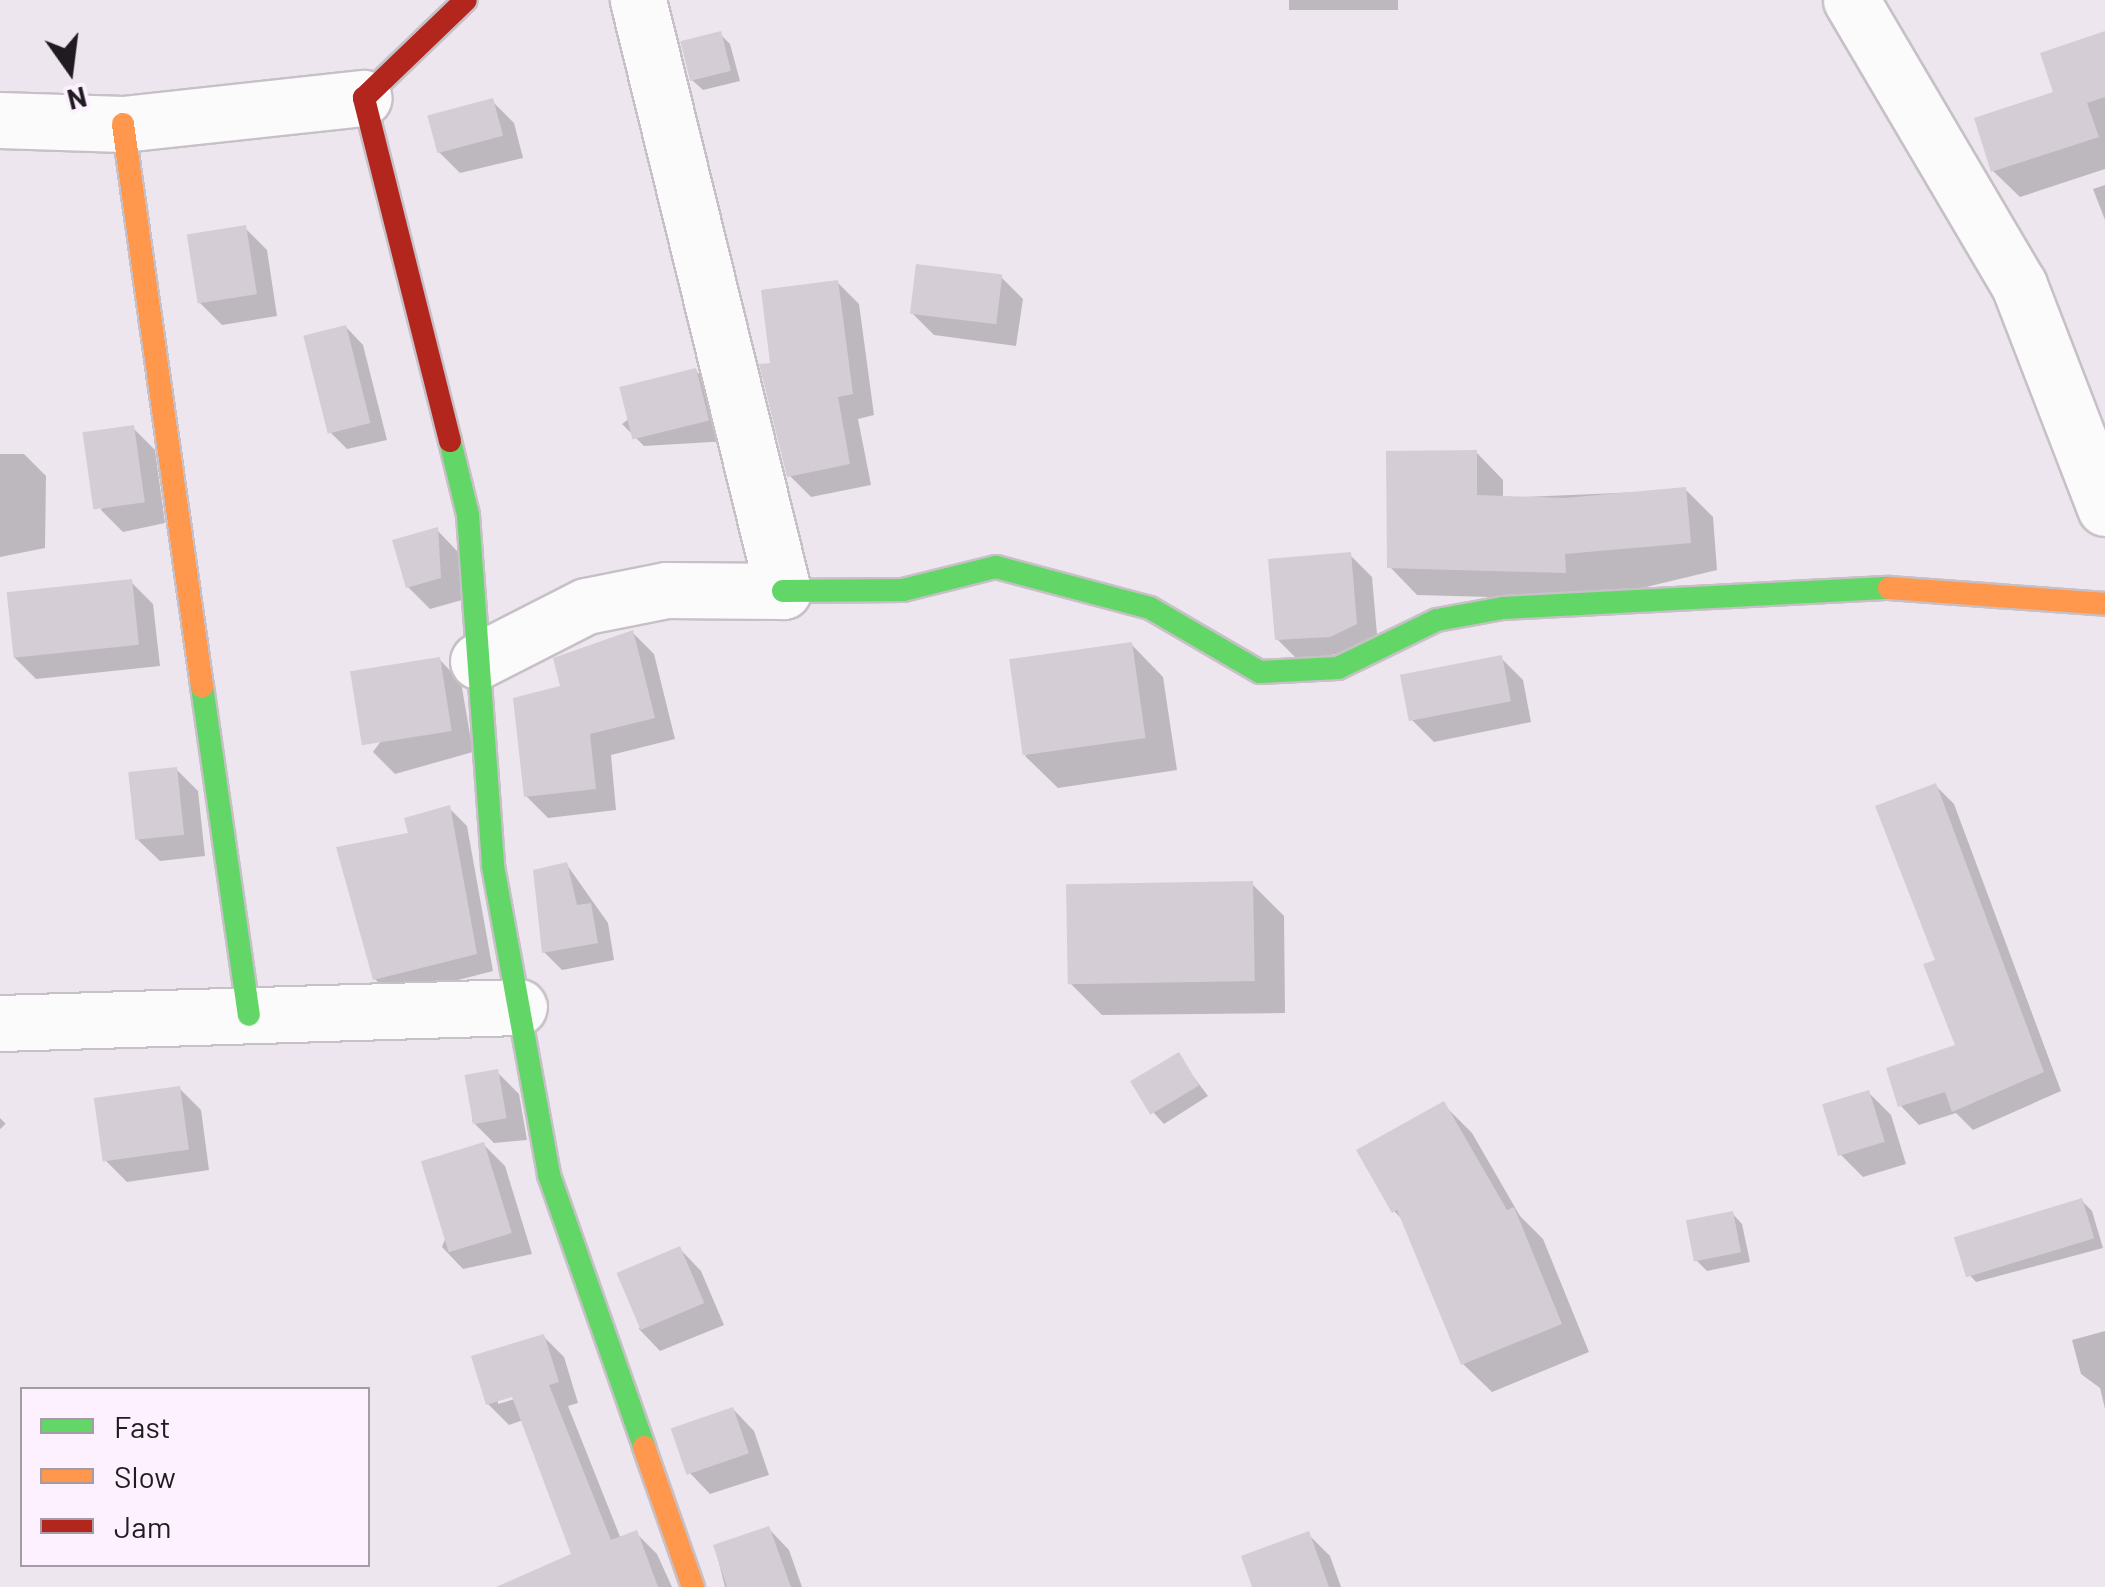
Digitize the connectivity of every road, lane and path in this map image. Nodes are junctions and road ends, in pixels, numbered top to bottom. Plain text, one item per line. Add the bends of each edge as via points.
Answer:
1 (466, 0) edge
2 (638, 0) edge
3 (1852, 0) edge
4 (364, 98) junction
5 (0, 120) edge
6 (122, 124) junction
7 (2105, 508) edge
8 (783, 591) junction
9 (2105, 604) edge
10 (478, 661) junction
11 (519, 1007) junction
12 (250, 1015) junction
13 (0, 1023) edge
14 (692, 1587) edge

1 - 4 street
2 - 8 street
3 - 7 street via 2020,286
4 - 6 street
4 - 10 street via 468,515
5 - 6 street
6 - 12 street
8 - 9 street via 903,590 996,566 1150,608 1260,672 1338,668 1437,620 1503,608 1904,587
8 - 10 street via 666,590 586,606
10 - 11 street via 493,866
11 - 12 street
11 - 14 street via 549,1175
12 - 13 street

